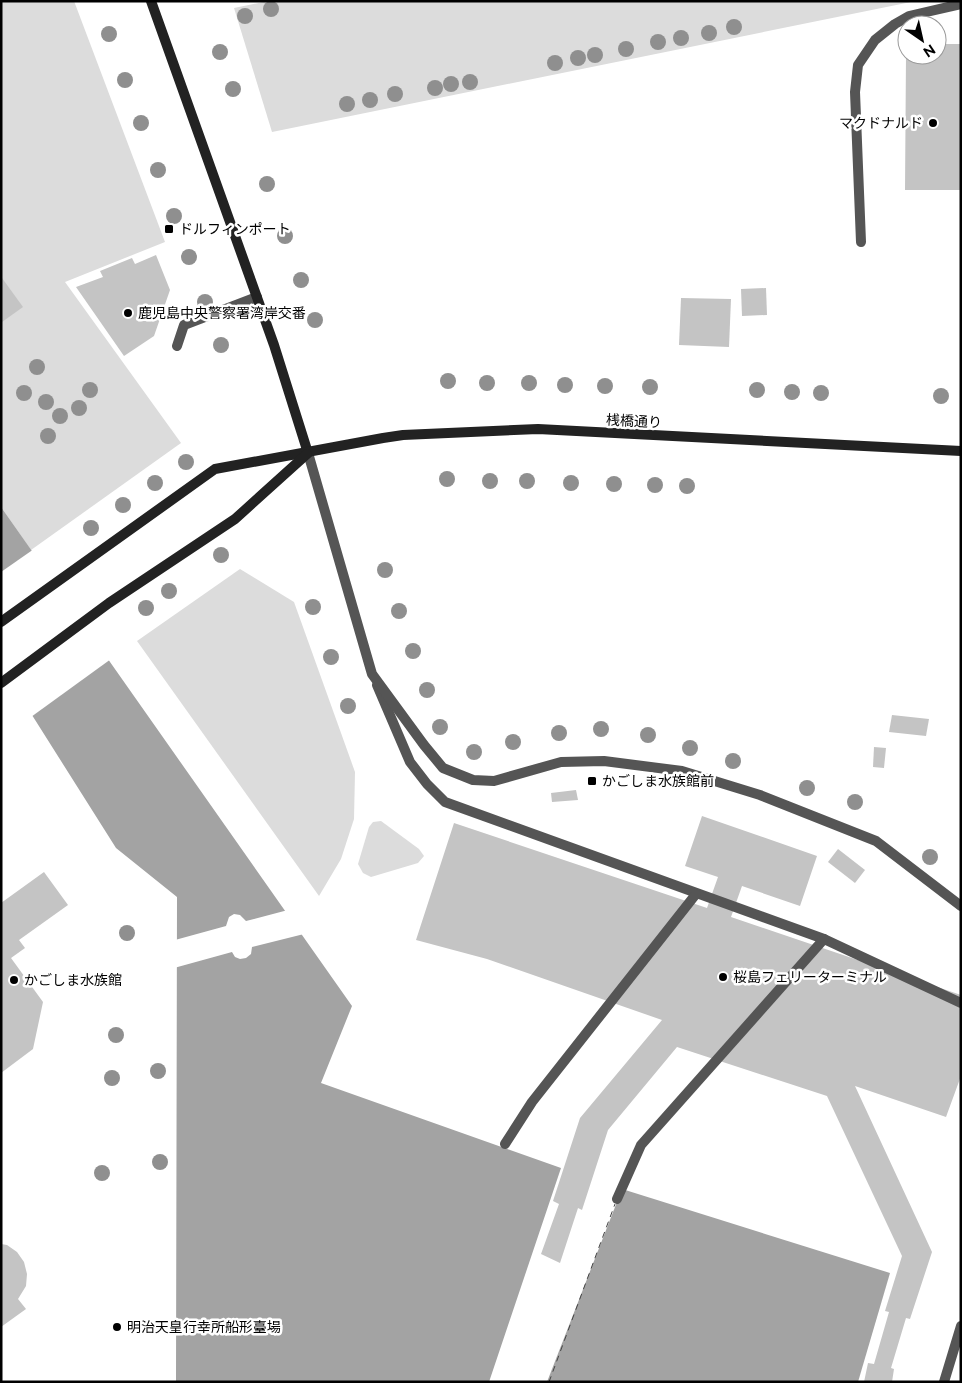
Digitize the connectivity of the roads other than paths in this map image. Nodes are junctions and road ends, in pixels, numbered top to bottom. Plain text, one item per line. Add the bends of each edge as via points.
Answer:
1 (151, 1) edge
2 (961, 4) edge
3 (861, 242) dead end
4 (257, 297) junction
5 (177, 346) dead end
6 (961, 450) edge
7 (308, 454) junction
8 (1, 622) edge
9 (372, 674) junction
10 (1, 683) edge
11 (696, 894) junction
12 (961, 906) edge
13 (824, 939) junction
14 (961, 1003) edge
15 (504, 1144) dead end
16 (617, 1198) dead end
17 (961, 1326) edge
18 (944, 1382) edge

1 - 4 street
2 - 3 street via 908,16 875,40 858,65 855,92
4 - 5 street via 184,325
4 - 7 street
6 - 7 street, 桟橋通り via 538,429 404,436
7 - 8 street, 桟橋通り via 215,470
7 - 9 street
7 - 10 street via 235,519 109,603
9 - 11 street via 410,762 445,802
9 - 12 street via 443,768 473,780 494,781 561,762 604,761 682,771 760,795 876,841
11 - 13 street
11 - 15 street via 532,1102
13 - 14 street
13 - 16 street via 641,1145
17 - 18 street

